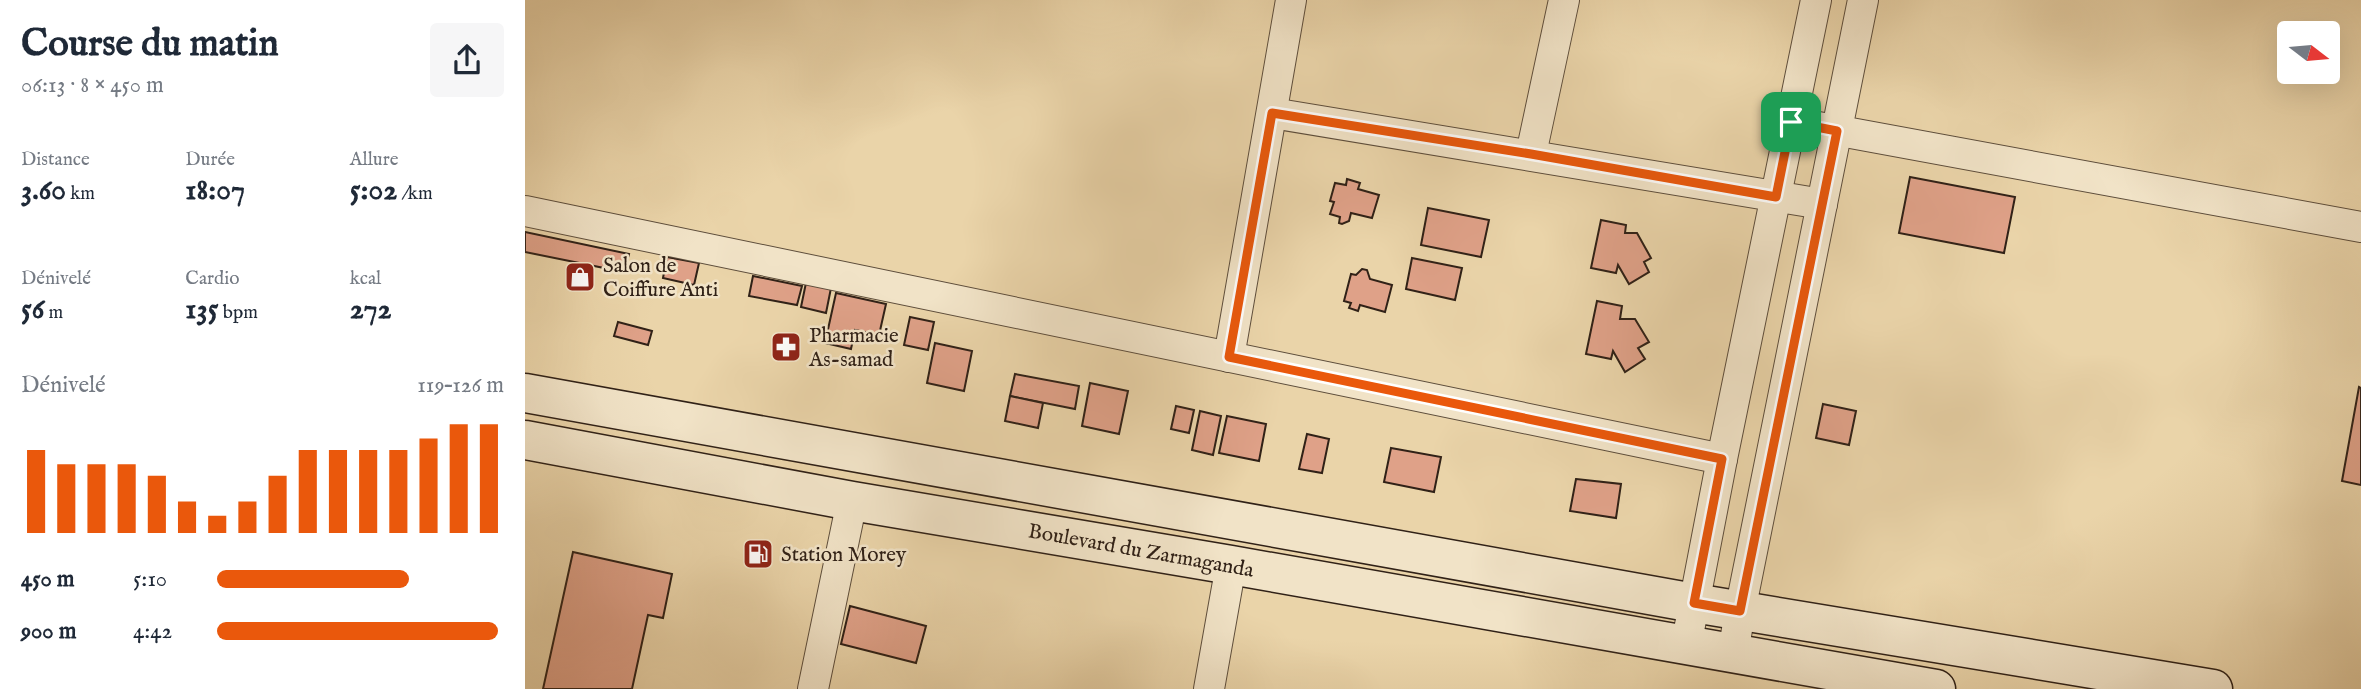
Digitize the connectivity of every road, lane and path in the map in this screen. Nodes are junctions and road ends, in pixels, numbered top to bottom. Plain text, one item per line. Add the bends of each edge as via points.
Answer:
1 (1291, 0) edge
2 (1564, 0) edge
3 (1816, 0) edge
4 (1863, 0) edge
5 (1272, 113) junction
6 (1791, 122) junction
7 (1837, 131) junction
8 (1531, 154) junction
9 (1776, 197) junction
10 (1822, 204) junction
11 (525, 211) edge
12 (2361, 227) edge
13 (1229, 357) junction
14 (525, 393) edge
15 (525, 440) edge
16 (1722, 459) junction
17 (852, 501) junction
18 (1231, 565) junction
19 (1694, 603) junction
20 (1740, 611) junction
21 (1686, 646) junction
22 (1746, 655) junction
23 (1877, 684) edge
24 (813, 689) edge
25 (1209, 689) edge
26 (1936, 689) edge
27 (2213, 689) edge

1 - 5 street
2 - 8 street
3 - 6 street
4 - 7 street
5 - 8 street
5 - 13 street
6 - 7 street
6 - 9 street
7 - 10 street
7 - 12 street
8 - 9 street
9 - 10 street
9 - 16 street
10 - 20 street
11 - 13 street
13 - 16 street
14 - 19 main road
15 - 17 main road, Boulevard du Zarmaganda
16 - 19 street
17 - 18 main road, Boulevard du Zarmaganda
17 - 24 street
18 - 21 main road, Boulevard du Zarmaganda
18 - 25 street
19 - 20 main road
19 - 21 street
20 - 22 street
20 - 27 main road
21 - 22 main road, Boulevard du Zarmaganda
22 - 23 main road, Boulevard du Zarmaganda
23 - 26 main road, Boulevard du Zarmaganda

